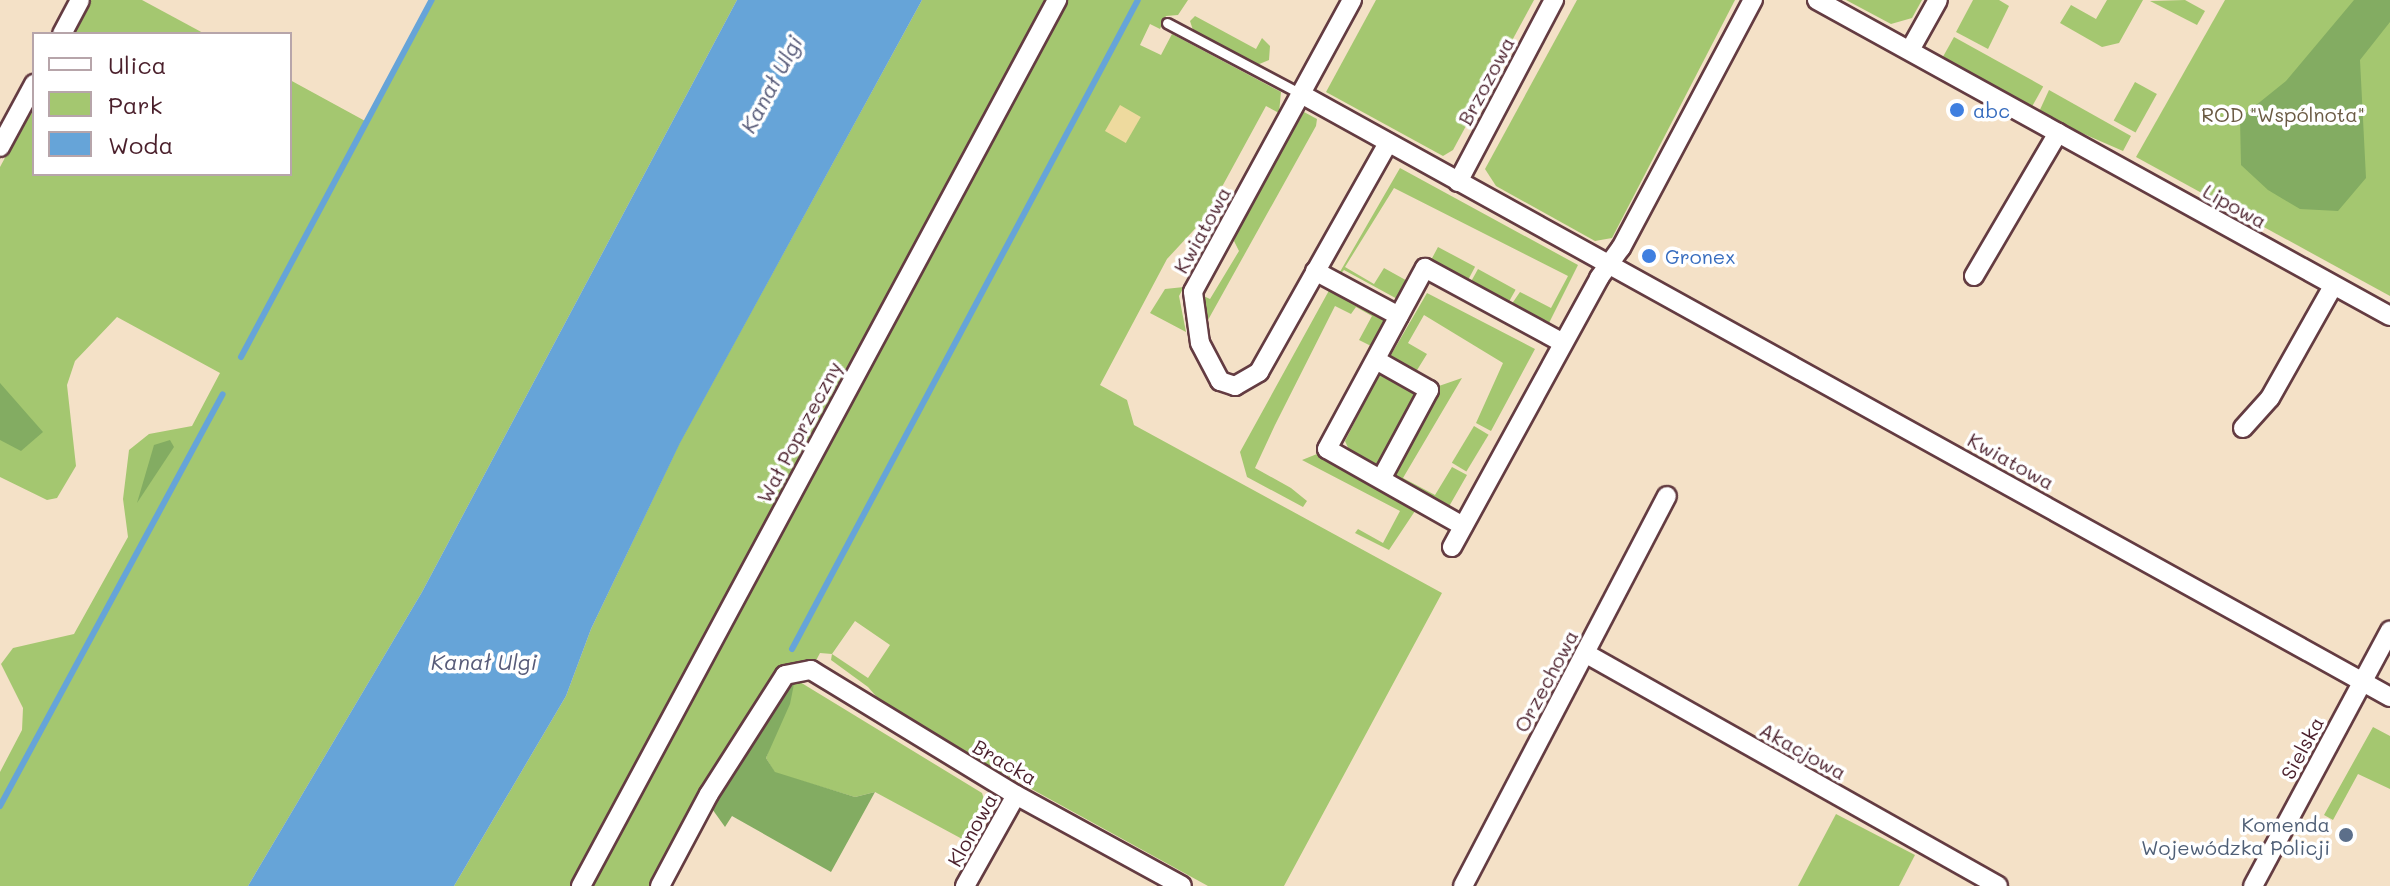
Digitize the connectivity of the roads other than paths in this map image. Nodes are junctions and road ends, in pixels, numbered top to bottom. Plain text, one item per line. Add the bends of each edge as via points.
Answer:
1 (80, 0) edge
2 (1057, 0) edge
3 (1352, 0) edge
4 (1554, 0) edge
5 (1753, 0) edge
6 (1817, 0) edge
7 (1938, 0) edge
8 (1167, 23) dead end
9 (63, 32) edge
10 (1910, 50) junction
11 (32, 88) edge
12 (1301, 94) junction
13 (2058, 133) junction
14 (1388, 143) junction
15 (0, 147) edge
16 (1458, 182) junction
17 (1610, 263) junction
18 (1315, 271) junction
19 (1974, 276) dead end
20 (2333, 286) junction
21 (1399, 316) junction
22 (2390, 316) edge
23 (1563, 343) junction
24 (1376, 360) junction
25 (2243, 428) dead end
26 (1381, 479) junction
27 (1667, 496) dead end
28 (1463, 526) junction
29 (1452, 547) dead end
30 (2390, 630) edge
31 (1585, 653) junction
32 (2362, 682) junction
33 (2390, 697) edge
34 (1016, 795) junction
35 (581, 886) edge
36 (660, 886) edge
37 (965, 886) edge
38 (1182, 886) edge
39 (1463, 886) edge
40 (1998, 886) edge
41 (2253, 886) edge

1 - 9 street
2 - 35 street, Wał Poprzeczny
3 - 12 street
4 - 16 street, Brzozowa
5 - 17 street
6 - 10 street, Lipowa
7 - 10 street
8 - 12 lane
10 - 13 street, Lipowa
11 - 15 street
12 - 14 street, Kwiatowa
12 - 18 street, Kwiatowa via 1193,292 1200,343 1220,381 1235,386 1253,379
13 - 19 street
13 - 20 street, Lipowa
14 - 16 street, Kwiatowa
14 - 18 street, Kwiatowa
16 - 17 street, Kwiatowa
17 - 23 street
17 - 32 street, Kwiatowa
18 - 21 street
20 - 22 street, Lipowa
20 - 25 street via 2270,398
21 - 23 street via 1425,268
21 - 24 street
23 - 28 street
24 - 26 street via 1429,390
24 - 26 street via 1327,449
26 - 28 street
27 - 31 street, Orzechowa
28 - 29 street
30 - 32 street, Sielska
31 - 39 street, Orzechowa
31 - 40 street, Akacjowa
32 - 33 street, Kwiatowa
32 - 41 street, Sielska
34 - 36 street, Bracka via 811,670 785,675 709,794
34 - 37 street, Klonowa
34 - 38 street, Bracka

